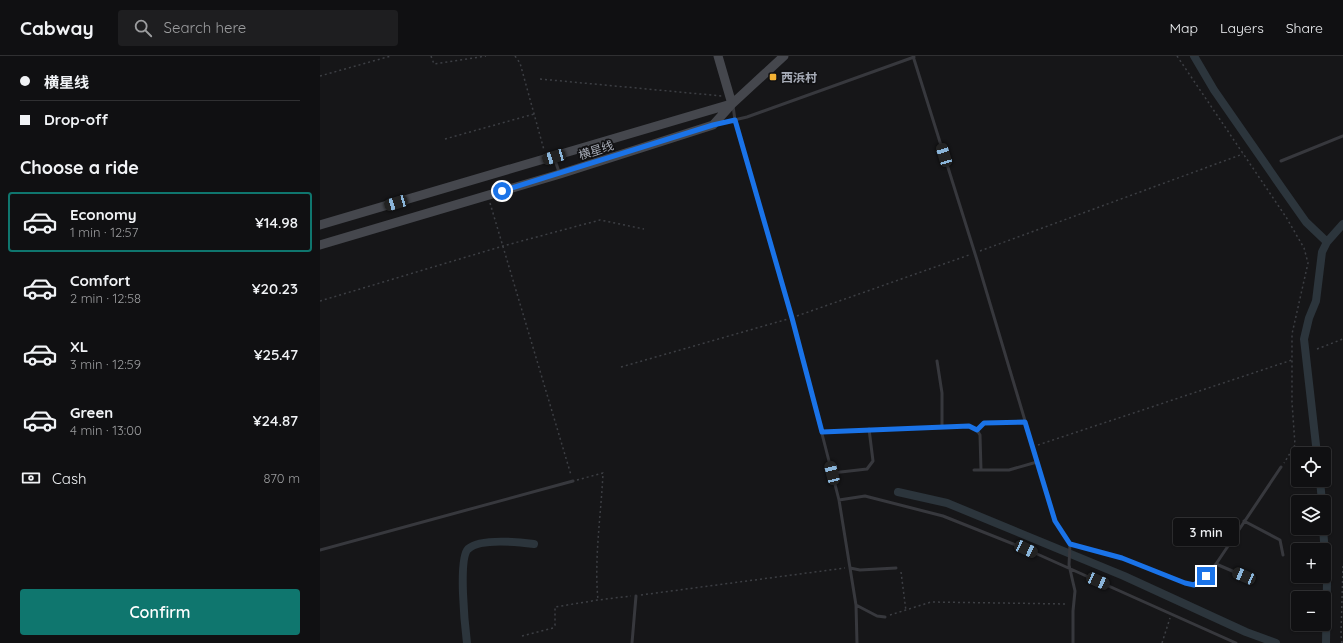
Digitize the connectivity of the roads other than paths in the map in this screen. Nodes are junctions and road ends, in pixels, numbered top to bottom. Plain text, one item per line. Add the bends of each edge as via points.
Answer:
1 (718, 56) edge
2 (784, 56) edge
3 (913, 56) edge
4 (731, 100) junction
5 (735, 120) junction
6 (713, 125) junction
7 (1343, 136) edge
8 (550, 158) junction
9 (1281, 161) dead end
10 (560, 174) junction
11 (320, 226) edge
12 (320, 245) edge
13 (937, 361) dead end
14 (1025, 422) junction
15 (942, 427) junction
16 (868, 429) junction
17 (977, 430) junction
18 (822, 432) junction
19 (1036, 462) junction
20 (1281, 467) road end
21 (974, 470) dead end
22 (981, 470) junction
23 (832, 473) junction
24 (573, 481) road end
25 (839, 500) junction
26 (1244, 521) junction
27 (1070, 544) junction
28 (320, 550) edge
29 (1283, 555) dead end
30 (1216, 564) junction
31 (1069, 567) junction
32 (850, 568) junction
33 (896, 568) road end
34 (1244, 576) dead end
35 (636, 596) road end
36 (856, 605) junction
37 (885, 617) road end
38 (632, 643) edge
39 (857, 643) edge
40 (1073, 643) edge
41 (1236, 643) edge

1 - 4 street
2 - 4 street, 横星线
3 - 5 lane
3 - 14 lane
4 - 5 lane
4 - 6 street, 横星线
4 - 8 street, 横星线
5 - 6 lane
5 - 18 lane
6 - 10 street, 横星线
7 - 9 lane
8 - 10 lane
8 - 11 street, 横星线
10 - 12 street, 横星线
13 - 15 lane via 942,393
14 - 17 lane via 984,423
14 - 19 lane
15 - 16 lane
15 - 17 lane via 969,426
16 - 18 lane
16 - 23 lane via 873,461 866,469
17 - 22 lane via 980,435
18 - 23 lane
19 - 22 lane via 1009,470
19 - 27 lane via 1055,521
20 - 26 lane
21 - 22 lane
23 - 25 lane
24 - 28 lane
25 - 31 lane via 865,496 943,516
25 - 32 lane
26 - 29 lane via 1280,540
26 - 30 lane
27 - 30 lane via 1122,558 1194,585
27 - 31 lane
30 - 34 lane
31 - 40 lane via 1075,591
31 - 41 lane
32 - 33 lane
32 - 36 lane
35 - 38 lane
36 - 37 lane via 877,616
36 - 39 lane

